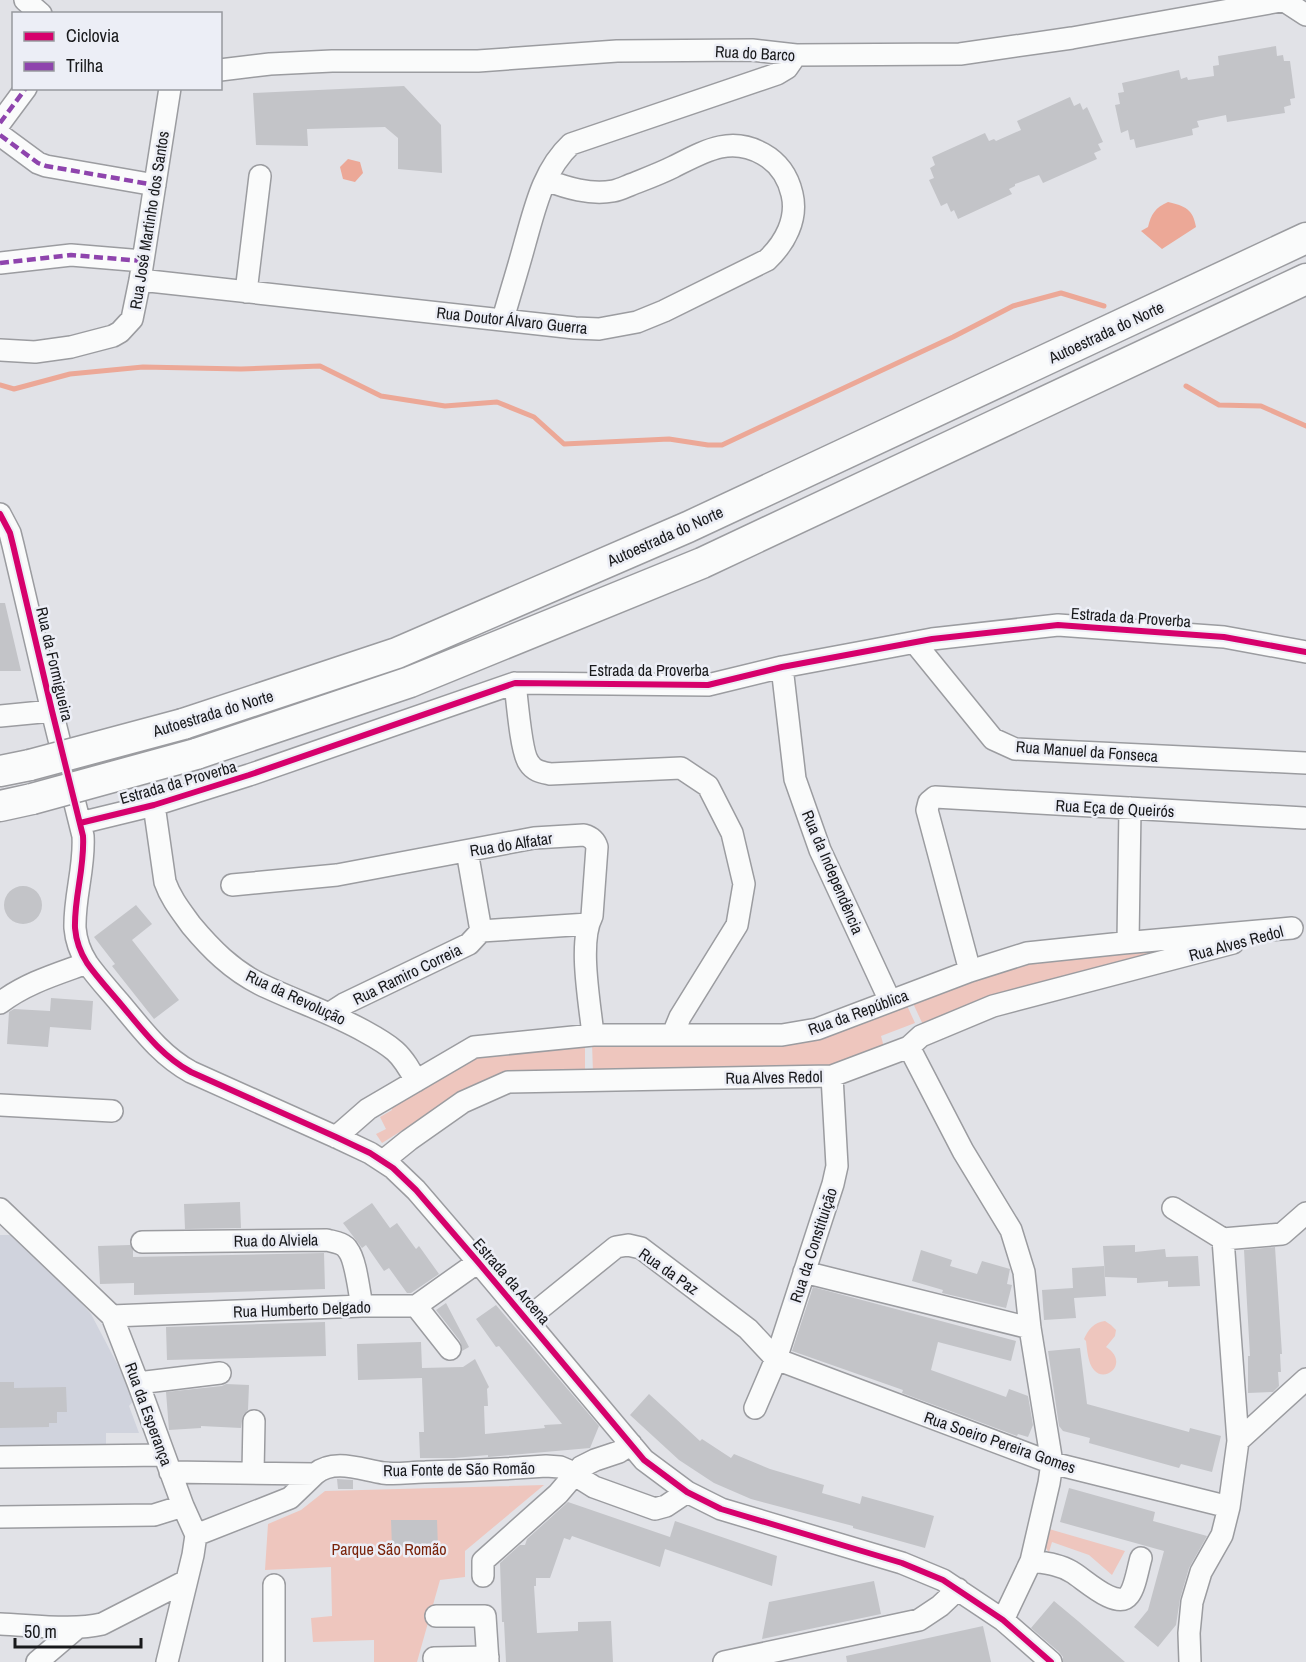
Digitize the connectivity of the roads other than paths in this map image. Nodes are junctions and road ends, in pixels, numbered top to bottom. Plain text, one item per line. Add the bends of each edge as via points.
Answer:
1 (26, 0) edge
2 (1285, 0) edge
3 (38, 12) edge
4 (1306, 15) edge
5 (796, 55) junction
6 (222, 70) edge
7 (25, 90) edge
8 (170, 90) edge
9 (0, 123) edge
10 (0, 135) edge
11 (260, 176) dead end
12 (546, 180) junction
13 (155, 185) junction
14 (1306, 238) edge
15 (0, 263) edge
16 (142, 271) junction
17 (1306, 279) edge
18 (246, 292) junction
19 (503, 319) junction
20 (0, 350) edge
21 (0, 514) edge
22 (915, 643) junction
23 (1306, 651) edge
24 (782, 667) junction
25 (515, 683) junction
26 (52, 711) junction
27 (0, 716) edge
28 (1306, 763) edge
29 (0, 771) edge
30 (154, 805) junction
31 (0, 806) edge
32 (1130, 808) junction
33 (1304, 818) dead end
34 (80, 823) junction
35 (467, 851) junction
36 (232, 885) dead end
37 (588, 924) junction
38 (1299, 927) edge
39 (482, 932) junction
40 (1128, 942) junction
41 (87, 963) junction
42 (970, 971) junction
43 (890, 1001) junction
44 (0, 1003) edge
45 (330, 1013) junction
46 (593, 1035) junction
47 (673, 1035) junction
48 (909, 1047) junction
49 (832, 1076) junction
50 (416, 1081) junction
51 (0, 1105) edge
52 (112, 1112) dead end
53 (336, 1137) junction
54 (383, 1161) junction
55 (1173, 1208) dead end
56 (0, 1209) edge
57 (1306, 1213) edge
58 (1223, 1239) junction
59 (142, 1242) dead end
60 (478, 1262) junction
61 (804, 1272) junction
62 (362, 1306) junction
63 (416, 1306) junction
64 (112, 1316) junction
65 (527, 1319) junction
66 (1030, 1328) junction
67 (450, 1349) dead end
68 (776, 1359) junction
69 (220, 1373) dead end
70 (1306, 1379) edge
71 (138, 1383) junction
72 (755, 1408) dead end
73 (254, 1420) dead end
74 (1238, 1441) junction
75 (631, 1444) junction
76 (0, 1457) edge
77 (167, 1463) junction
78 (1052, 1463) junction
79 (253, 1472) junction
80 (315, 1474) junction
81 (575, 1475) junction
82 (687, 1492) junction
83 (183, 1506) junction
84 (1229, 1507) junction
85 (0, 1517) edge
86 (196, 1535) junction
87 (1141, 1558) dead end
88 (1031, 1561) junction
89 (483, 1576) dead end
90 (186, 1581) junction
91 (274, 1585) dead end
92 (958, 1589) junction
93 (436, 1616) dead end
94 (1003, 1620) junction
95 (0, 1624) edge
96 (78, 1627) junction
97 (434, 1658) dead end
98 (759, 1658) edge
99 (488, 1660) edge
100 (37, 1662) edge
101 (167, 1662) edge
102 (274, 1662) edge
103 (724, 1662) edge
104 (1051, 1662) edge
105 (1190, 1662) edge

1 - 3 street
2 - 4 street
2 - 5 street, Rua do Barco via 980,53
5 - 6 street, Rua do Barco via 752,50 617,51 478,61 333,60
5 - 12 street via 777,74 571,144
7 - 9 street
8 - 13 street, Rua José Martinho dos Santos
10 - 13 street via 45,166
11 - 18 street
12 - 19 street
12 - 19 street, Rua Doutor Álvaro Guerra via 568,188 614,191 707,150 740,146 753,149 777,165 790,187 793,212 784,240 767,260 637,322 599,329
13 - 16 street, Rua José Martinho dos Santos
14 - 29 highway, Autoestrada do Norte, bridge via 666,537 397,653 183,724
15 - 16 street, Rua Doutor Álvaro Guerra via 71,255
16 - 18 street, Rua Doutor Álvaro Guerra
16 - 20 street, Rua José Martinho dos Santos via 132,319 113,336 48,351
17 - 31 highway, Autoestrada do Norte, bridge via 702,562 410,682 196,754
18 - 19 street, Rua Doutor Álvaro Guerra
21 - 26 street, Rua da Formigueira via 14,544
22 - 23 street, Estrada da Proverba via 1058,625 1224,636
22 - 24 street, Estrada da Proverba
22 - 28 street, Rua Manuel da Fonseca via 993,739 1015,749
24 - 25 street, Estrada da Proverba via 708,685
24 - 43 street, Rua da Independência via 795,779 820,850
25 - 30 street, Estrada da Proverba
25 - 47 street via 525,756 534,769 550,774 681,768 708,786 732,833 744,884 737,925 680,1017
26 - 27 street
26 - 34 street, Rua da Formigueira
30 - 34 street, Estrada da Proverba
30 - 45 street, Rua da Revolução via 169,893 207,944 220,958 259,983
32 - 33 street, Rua Eça de Queirós
32 - 40 street
32 - 42 street, Rua Eça de Queirós via 934,797 929,802 927,810
34 - 41 street, Estrada da Arcena via 84,848 75,928
35 - 36 street, Rua do Alfatar via 337,875
35 - 37 street, Rua do Alfatar via 534,837 590,836 597,847 592,916
35 - 39 street
37 - 39 street
37 - 46 street, Rua do Alfatar via 584,945
38 - 40 street, Rua da República
38 - 48 street, Rua Alves Redol via 993,1006 921,1036
39 - 45 street, Rua Ramiro Correia via 469,944
40 - 42 street, Rua da República via 1027,953
41 - 44 street via 36,981
41 - 53 street, Estrada da Arcena via 152,1042 172,1060 222,1087
42 - 43 street, Rua da República
43 - 47 street, Rua da República via 817,1029 782,1035
45 - 50 street, Rua da Revolução via 396,1051
46 - 47 street, Rua da República
46 - 50 street, Rua da República via 474,1047
48 - 49 street, Rua Alves Redol
48 - 66 street via 963,1151 1011,1230 1024,1272
49 - 54 street, Rua Alves Redol via 508,1082 464,1102
49 - 61 street, Rua da Constituição via 837,1166
50 - 53 street, Rua da República via 368,1109
51 - 52 street
53 - 54 street, Estrada da Arcena
54 - 60 street, Estrada da Arcena via 416,1190
55 - 58 street
56 - 64 street, Rua da Esperança
57 - 58 street via 1282,1233
58 - 74 street
59 - 62 street, Rua do Alviela via 339,1243 348,1248 352,1258
60 - 63 street
60 - 65 street, Estrada da Arcena
61 - 66 street
61 - 68 street, Rua da Constituição
62 - 63 street, Rua Humberto Delgado
62 - 64 street, Rua Humberto Delgado
63 - 67 street
64 - 71 street, Rua da Esperança
65 - 68 street, Rua da Paz via 616,1247 628,1245 641,1248 748,1329
65 - 75 street, Estrada da Arcena
66 - 78 street
68 - 72 street, Rua da Constituição
68 - 78 street, Rua Soeiro Pereira Gomes
69 - 71 street
70 - 74 street
71 - 77 street, Rua da Esperança
73 - 79 street
74 - 84 street
75 - 81 street via 587,1463
75 - 82 street, Estrada da Arcena via 645,1460
76 - 77 street, Rua Fonte de São Romão
77 - 79 street, Rua Fonte de São Romão
77 - 83 street, Rua da Esperança
78 - 84 street, Rua Soeiro Pereira Gomes
78 - 88 street
79 - 80 street, Rua Fonte de São Romão
80 - 81 street, Rua Fonte de São Romão via 335,1466 384,1473 560,1467
80 - 86 street via 290,1498
81 - 82 street, Rua Fonte de São Romão via 594,1487 655,1509
81 - 89 street via 483,1561
82 - 92 street, Estrada da Arcena via 721,1509 902,1563
83 - 85 street via 154,1515
83 - 86 street, Rua da Esperança
84 - 105 street via 1222,1535 1201,1572 1192,1602
86 - 90 street
87 - 88 street via 1130,1594 1124,1598 1101,1593 1072,1571
88 - 94 street
90 - 96 street via 102,1624
90 - 101 street
91 - 102 street
92 - 94 street, Estrada da Arcena
92 - 98 street via 919,1620
93 - 99 street via 485,1616
94 - 104 street, Estrada da Arcena
95 - 96 street
96 - 100 street
97 - 99 street
98 - 103 street

